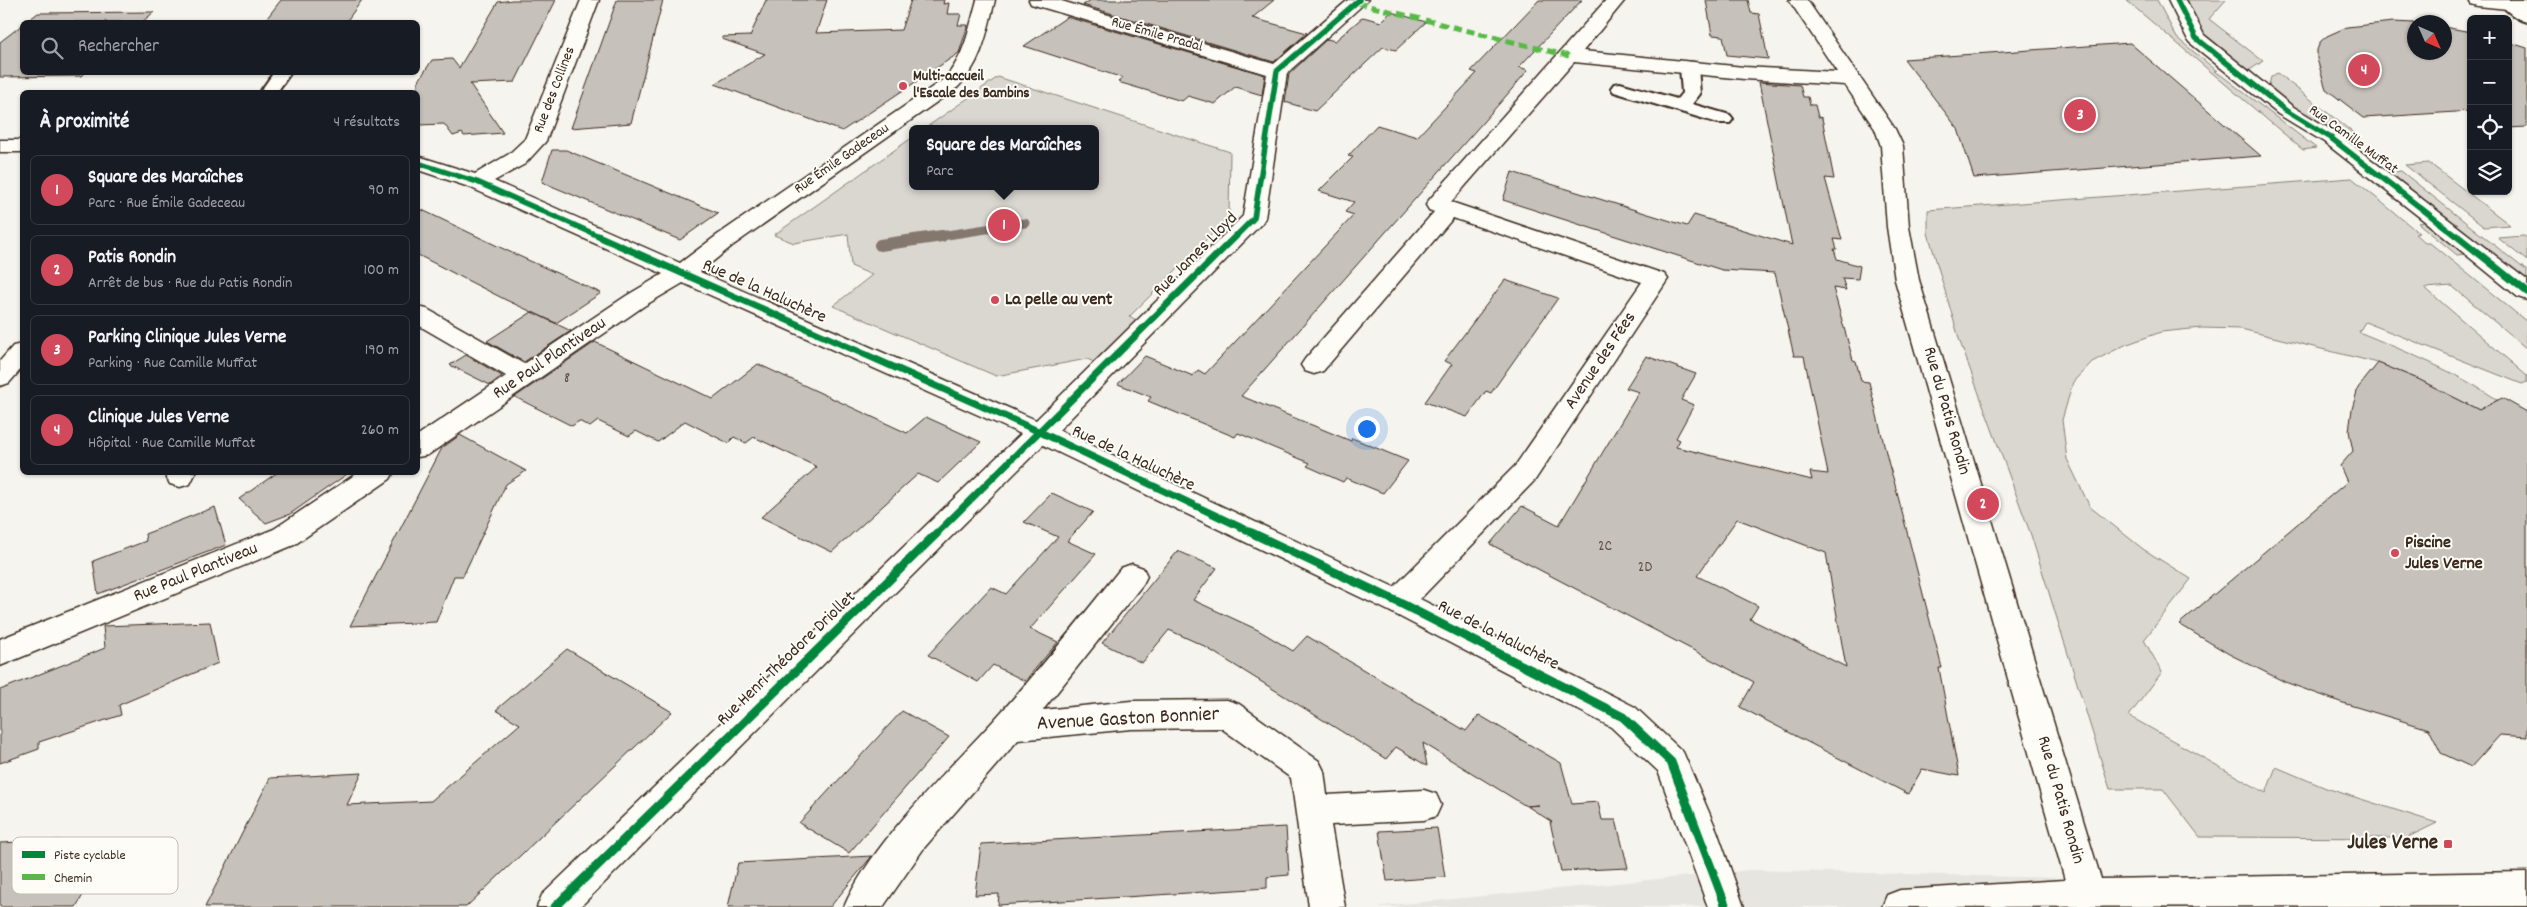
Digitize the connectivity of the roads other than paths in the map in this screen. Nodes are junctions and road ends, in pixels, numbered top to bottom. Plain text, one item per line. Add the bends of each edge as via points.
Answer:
1 (590, 0) edge
2 (986, 0) edge
3 (1038, 0) edge
4 (1359, 0) edge
5 (1616, 0) edge
6 (1798, 0) edge
7 (2176, 0) edge
8 (2478, 0) edge
9 (2518, 4) edge
10 (2527, 17) edge
11 (1568, 56) junction
12 (1689, 68) junction
13 (1276, 70) junction
14 (281, 75) edge
15 (1850, 79) junction
16 (1620, 88) dead end
17 (270, 90) edge
18 (1681, 106) junction
19 (1724, 119) dead end
20 (0, 146) edge
21 (20, 146) edge
22 (420, 164) edge
23 (477, 182) junction
24 (1449, 209) junction
25 (684, 272) junction
26 (2527, 292) edge
27 (420, 319) edge
28 (20, 354) edge
29 (1314, 366) dead end
30 (526, 376) junction
31 (0, 377) edge
32 (1040, 432) junction
33 (420, 447) edge
34 (376, 475) edge
35 (1132, 576) dead end
36 (1398, 602) junction
37 (0, 653) edge
38 (1009, 727) junction
39 (1424, 805) dead end
40 (1311, 811) junction
41 (2527, 888) edge
42 (2088, 896) junction
43 (555, 907) edge
44 (862, 907) edge
45 (1327, 907) edge
46 (1726, 907) edge
47 (1900, 907) edge

1 - 23 street, Rue des Collines via 536,141 516,159
2 - 25 street, Rue Émile Gadeceau via 969,62 960,76
3 - 13 street, Rue Émile Pradal
4 - 13 street
5 - 11 street
6 - 15 street, Rue du Patis Rondin
7 - 26 street, Rue Camille Muffat via 2196,38 2285,110 2331,138 2415,202
8 - 9 street
9 - 10 lane
11 - 12 street
11 - 24 street via 1437,205
12 - 15 street
12 - 18 lane via 1691,94
13 - 32 street, Rue James Lloyd via 1254,218
14 - 17 lane
15 - 42 street, Rue du Patis Rondin via 1885,129 1892,146 1898,226 1907,280
16 - 18 lane
18 - 19 lane
20 - 21 street
22 - 23 street, Rue de la Haluchère
23 - 25 street, Rue de la Haluchère
24 - 29 street
24 - 36 street, Avenue des Fées via 1656,280 1524,473
25 - 30 street, Rue Paul Plantiveau via 635,301
25 - 32 street, Rue de la Haluchère
27 - 30 street
28 - 31 street
30 - 33 street, Rue Paul Plantiveau
32 - 36 street, Rue de la Haluchère
32 - 43 street, Rue Henri Théodore Driollet
34 - 37 street, Rue Paul Plantiveau via 284,537
35 - 38 street, Avenue Gaston Bonnier
36 - 46 street, Rue de la Haluchère via 1623,717 1670,762
38 - 40 street, Avenue Gaston Bonnier via 1131,715 1227,714 1307,771
38 - 44 street, Avenue Gaston Bonnier via 946,797
39 - 40 street
40 - 45 street, Avenue Gaston Bonnier
41 - 42 street
42 - 47 street

